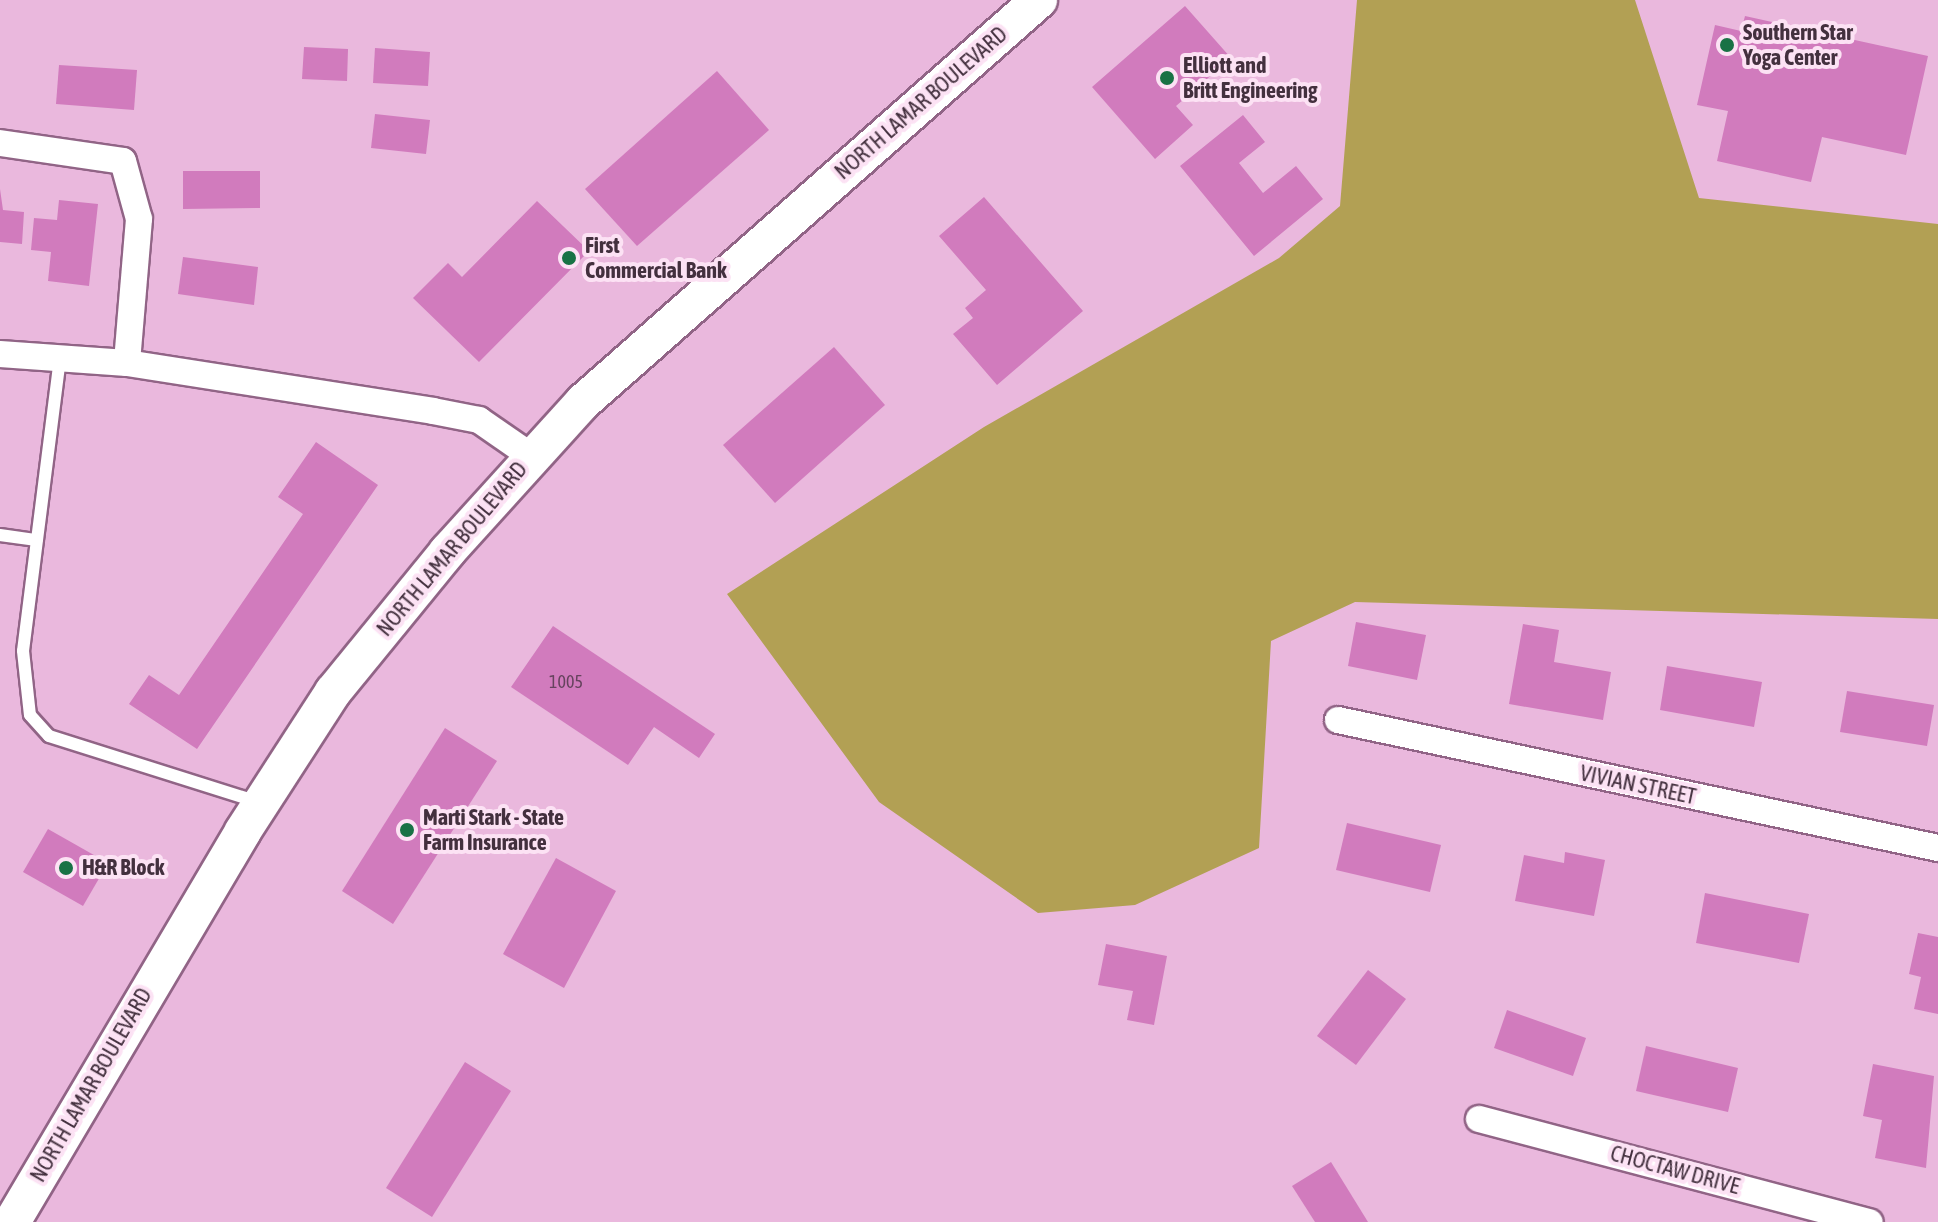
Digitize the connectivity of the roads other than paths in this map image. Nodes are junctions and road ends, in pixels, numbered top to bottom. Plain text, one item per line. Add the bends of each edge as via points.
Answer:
1 (1039, 0) edge
2 (0, 143) edge
3 (0, 354) edge
4 (60, 358) junction
5 (127, 363) junction
6 (531, 456) junction
7 (0, 535) edge
8 (37, 540) junction
9 (1338, 720) dead end
10 (261, 803) junction
11 (1938, 848) edge
12 (1479, 1119) dead end
13 (12, 1222) edge
14 (1870, 1222) edge

1 - 6 street, NORTH LAMAR BOULEVARD via 678,314
2 - 5 street via 123,161 139,219
3 - 4 street
4 - 5 street
4 - 8 lane
5 - 6 street via 479,420
6 - 10 street, NORTH LAMAR BOULEVARD via 333,692
7 - 8 lane
8 - 10 lane via 23,651 30,715 49,736
9 - 11 street, VIVIAN STREET
10 - 13 street, NORTH LAMAR BOULEVARD
12 - 14 street, CHOCTAW DRIVE

